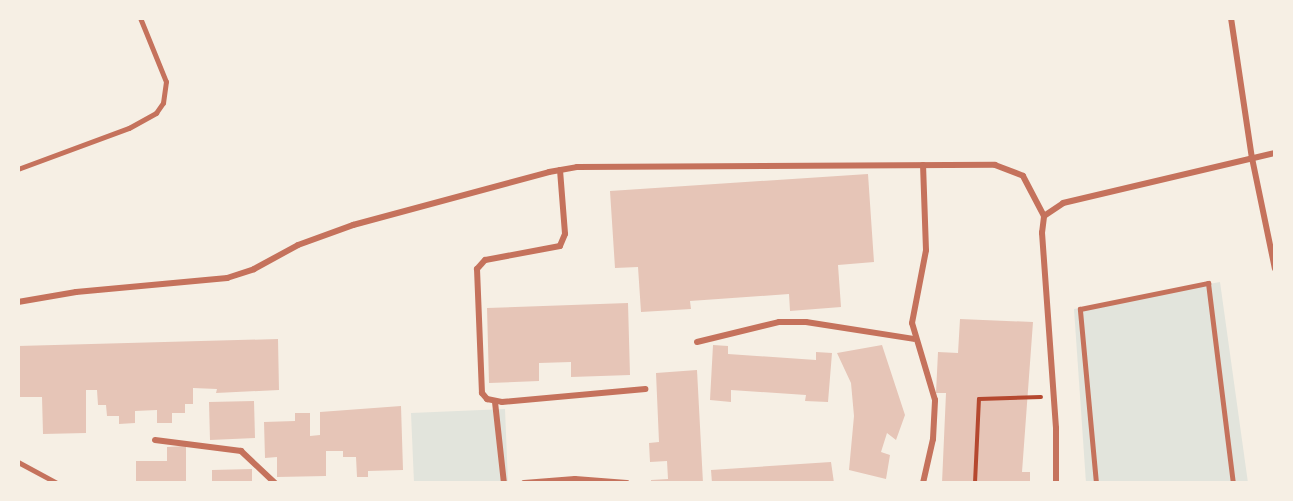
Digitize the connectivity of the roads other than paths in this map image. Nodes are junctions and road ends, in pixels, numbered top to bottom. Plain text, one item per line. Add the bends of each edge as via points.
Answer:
1 (140, 18) edge
2 (1231, 18) edge
3 (1275, 153) edge
4 (1252, 158) junction
5 (923, 165) junction
6 (18, 169) edge
7 (560, 170) junction
8 (1044, 216) junction
9 (1275, 270) edge
10 (18, 302) edge
11 (914, 339) junction
12 (697, 342) dead end
13 (645, 389) dead end
14 (495, 402) junction
15 (155, 440) dead end
16 (18, 462) edge
17 (57, 483) edge
18 (275, 483) edge
19 (503, 483) edge
20 (524, 483) edge
21 (627, 483) edge
22 (923, 483) edge
23 (1056, 483) edge
24 (1096, 483) edge
25 (1233, 483) edge

1 - 6 lane via 166,82 163,103 156,113 129,128
2 - 4 street
3 - 4 street
4 - 8 street via 1063,202
4 - 9 street
5 - 7 street via 631,165
5 - 8 street via 1010,168 1029,184
5 - 11 street via 926,250 914,306
7 - 10 street via 353,225 227,278 76,292
7 - 14 street via 565,234 560,246 485,260 477,269 481,387 487,399
8 - 23 street
11 - 12 street via 814,323 779,322
11 - 22 street via 935,400 933,439
13 - 14 street
14 - 19 street
15 - 18 street via 241,450
16 - 17 street
20 - 21 street via 598,479
24 - 25 street via 1080,309 1208,283

